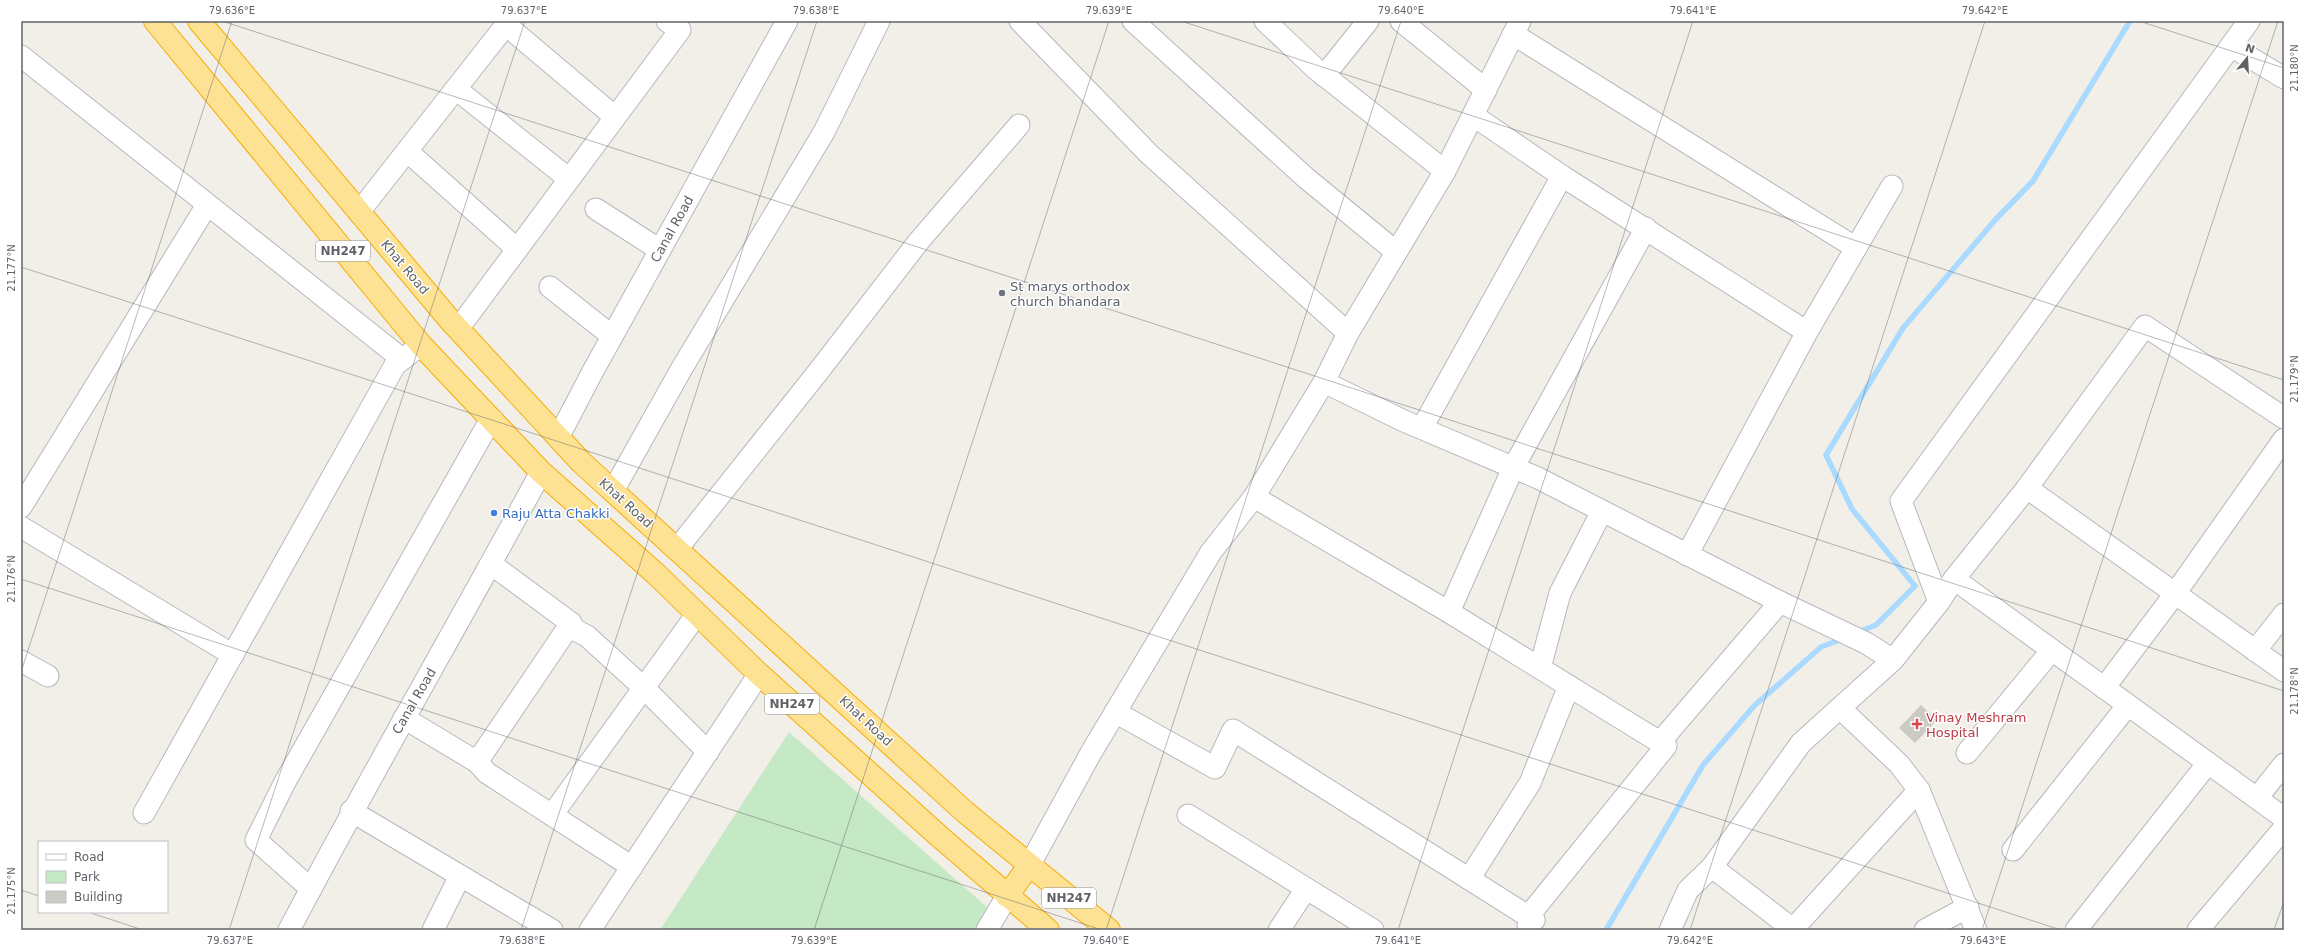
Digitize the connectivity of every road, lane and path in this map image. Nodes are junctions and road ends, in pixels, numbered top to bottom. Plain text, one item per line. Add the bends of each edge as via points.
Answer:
1 (155, 21) edge
2 (199, 21) edge
3 (787, 21) edge
4 (879, 21) edge
5 (1020, 21) edge
6 (1133, 21) edge
7 (1265, 21) edge
8 (1368, 21) edge
9 (1401, 21) edge
10 (2249, 21) edge
11 (508, 23) edge
12 (678, 24) edge
13 (1516, 28) edge
14 (2231, 46) junction
15 (24, 62) edge
16 (1324, 76) junction
17 (2284, 78) edge
18 (456, 89) junction
19 (1486, 90) junction
20 (1474, 116) junction
21 (615, 117) junction
22 (1019, 125) dead end
23 (407, 151) junction
24 (1445, 171) junction
25 (1562, 176) junction
26 (569, 179) junction
27 (1892, 186) dead end
28 (207, 205) junction
29 (596, 209) dead end
30 (360, 212) junction
31 (1646, 228) junction
32 (1856, 248) junction
33 (517, 249) junction
34 (660, 250) junction
35 (1395, 252) junction
36 (550, 287) dead end
37 (458, 329) junction
38 (1807, 332) junction
39 (1348, 333) junction
40 (612, 336) junction
41 (421, 345) junction
42 (402, 359) junction
43 (1324, 382) junction
44 (2284, 418) edge
45 (492, 419) junction
46 (1422, 428) junction
47 (558, 438) junction
48 (2284, 439) edge
49 (1513, 468) junction
50 (541, 472) junction
51 (2027, 488) junction
52 (613, 491) junction
53 (1254, 496) junction
54 (21, 507) edge
55 (1602, 511) junction
56 (21, 527) edge
57 (677, 549) junction
58 (1687, 555) junction
59 (491, 564) junction
60 (1954, 579) junction
61 (2174, 594) junction
62 (1780, 602) junction
63 (1938, 602) junction
64 (1449, 612) junction
65 (697, 614) junction
66 (2284, 614) edge
67 (571, 622) junction
68 (2052, 650) junction
69 (2255, 651) junction
70 (233, 655) junction
71 (1893, 660) junction
72 (21, 661) edge
73 (1540, 668) junction
74 (2284, 671) edge
75 (759, 674) junction
76 (48, 676) dead end
77 (1569, 686) junction
78 (2104, 688) junction
79 (645, 689) junction
80 (2128, 705) junction
81 (1840, 708) junction
82 (1115, 712) junction
83 (404, 718) junction
84 (1660, 742) junction
85 (708, 752) junction
86 (1967, 753) dead end
87 (477, 762) junction
88 (2208, 763) junction
89 (2284, 764) edge
90 (1919, 790) junction
91 (2257, 798) junction
92 (351, 811) junction
93 (144, 813) dead end
94 (552, 815) junction
95 (1188, 815) dead end
96 (2284, 818) edge
97 (2284, 828) edge
98 (2013, 850) dead end
99 (1029, 866) junction
100 (632, 867) junction
101 (1712, 867) junction
102 (460, 876) junction
103 (1469, 879) junction
104 (311, 889) junction
105 (1306, 889) junction
106 (1007, 896) junction
107 (1968, 907) junction
108 (1529, 925) edge
109 (1793, 929) edge
110 (289, 930) edge
111 (434, 930) edge
112 (552, 930) edge
113 (590, 930) edge
114 (987, 930) edge
115 (1048, 930) edge
116 (1109, 930) edge
117 (1279, 930) edge
118 (1373, 930) edge
119 (1670, 930) edge
120 (1925, 930) edge
121 (1976, 930) edge
122 (2076, 930) edge
123 (2198, 930) edge

1 - 41 highway, NH247
2 - 30 highway, Khat Road / NH247
3 - 34 street, Canal Road
4 - 52 street via 824,132 682,368
5 - 39 street via 1149,154
6 - 35 street via 1306,178
7 - 16 street
8 - 16 street
9 - 19 street
10 - 14 street
11 - 18 street
11 - 21 street
12 - 21 street
13 - 19 street
13 - 32 street
14 - 17 street
14 - 63 street via 1901,500
15 - 28 street
16 - 24 street
18 - 23 street
18 - 26 street
19 - 20 street
20 - 24 street
20 - 25 street
21 - 26 street
22 - 57 street via 919,241
23 - 30 street
23 - 33 street
24 - 35 street
25 - 31 street
25 - 46 street
26 - 33 street
27 - 32 street
28 - 42 street
28 - 54 street
29 - 34 street
30 - 37 highway, Khat Road / NH247
31 - 38 street
31 - 49 street
32 - 38 street
33 - 37 street
34 - 40 street, Canal Road
35 - 39 street
36 - 40 street
37 - 47 highway, Khat Road / NH247
38 - 58 street
39 - 43 street
40 - 47 street, Canal Road
41 - 42 street
41 - 45 highway, NH247
42 - 70 street via 394,365
43 - 46 street
43 - 53 street
44 - 51 street via 2145,326
45 - 50 highway, NH247
45 - 104 street via 285,782 256,840
46 - 49 street
47 - 50 highway
47 - 52 highway, Khat Road / NH247
48 - 61 street
49 - 55 street
49 - 64 street
50 - 59 street, Canal Road
50 - 65 highway, NH247
51 - 60 street
51 - 61 street
52 - 57 highway, Khat Road / NH247
53 - 64 street
53 - 82 street via 1212,552
55 - 58 street
55 - 73 street via 1560,593
56 - 70 street
57 - 99 highway, Khat Road / NH247 via 965,812
58 - 62 street
59 - 67 street
59 - 83 street, Canal Road
60 - 63 street
60 - 68 street
61 - 69 street
61 - 78 street
62 - 71 street via 1866,643
62 - 84 street
63 - 71 street
64 - 73 street
65 - 75 highway, NH247
65 - 79 street
66 - 69 street
67 - 79 street via 575,630 587,636
67 - 87 street
68 - 78 street
68 - 86 street
69 - 74 street
70 - 93 street
71 - 81 street
72 - 76 street
73 - 77 street
75 - 85 street
75 - 106 highway, NH247
77 - 84 street
77 - 103 street via 1530,783
78 - 80 street
79 - 85 street
79 - 94 street
80 - 88 street
80 - 98 street
81 - 90 street via 1899,764
81 - 101 street via 1801,743
82 - 99 street
82 - 103 street via 1215,768 1233,730
83 - 87 street
83 - 92 street, Canal Road
84 - 108 street via 1666,746 1532,913
85 - 100 street
87 - 94 street via 487,773
88 - 91 street
88 - 122 street
89 - 91 street
90 - 107 street
90 - 109 street
91 - 96 street
92 - 102 street
92 - 104 street, Canal Road
94 - 100 street
95 - 105 street
97 - 123 street
99 - 106 highway
99 - 116 highway, Khat Road / NH247
100 - 113 street
101 - 109 street
101 - 119 street via 1688,890
102 - 111 street
102 - 112 street
103 - 108 street
104 - 110 street, Canal Road
105 - 117 street
105 - 118 street
106 - 114 street
106 - 115 highway, NH247
107 - 120 street via 1928,926
107 - 121 street

